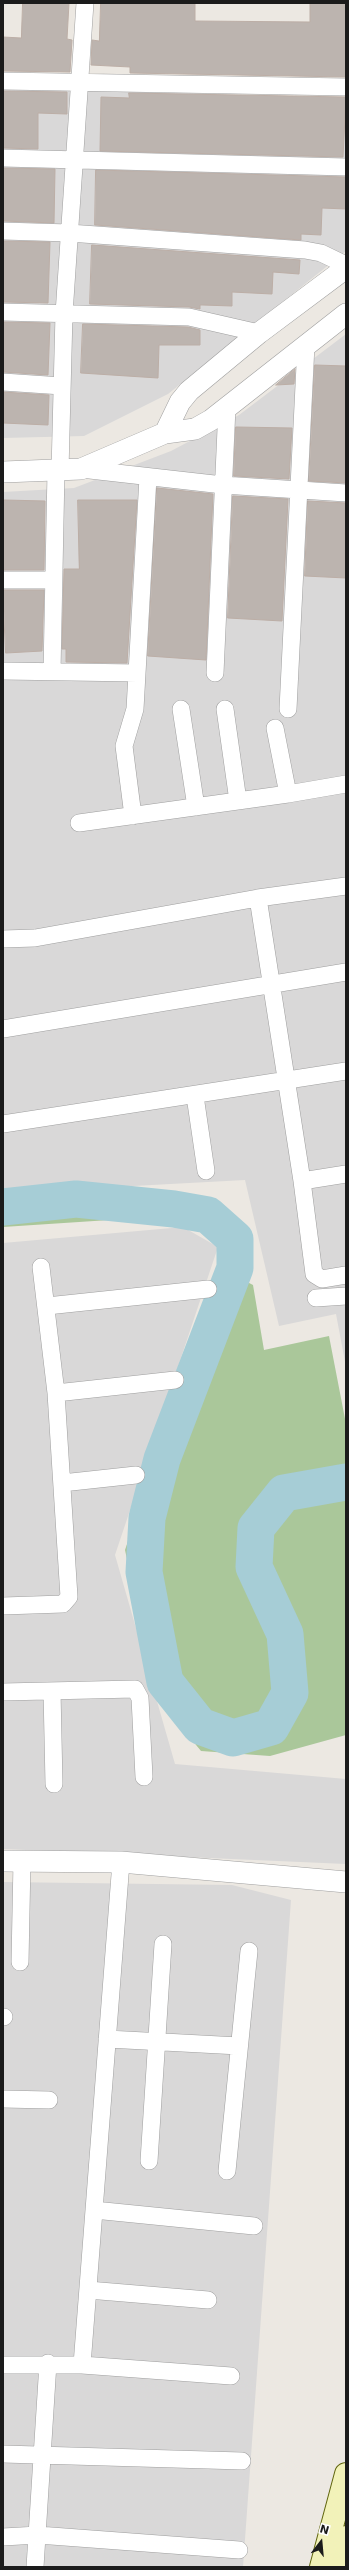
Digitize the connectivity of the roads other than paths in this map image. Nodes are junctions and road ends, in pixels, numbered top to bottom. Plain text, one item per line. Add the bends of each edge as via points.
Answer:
1 (85, 3) edge
2 (3, 81) edge
3 (79, 81) junction
4 (346, 87) edge
5 (3, 158) edge
6 (74, 161) junction
7 (346, 167) edge
8 (3, 231) edge
9 (70, 233) junction
10 (346, 266) edge
11 (3, 312) edge
12 (64, 314) junction
13 (346, 314) edge
14 (260, 333) junction
15 (306, 345) junction
16 (3, 382) edge
17 (62, 386) junction
18 (227, 407) junction
19 (165, 433) junction
20 (81, 469) junction
21 (58, 471) junction
22 (3, 472) edge
23 (148, 478) junction
24 (223, 485) junction
25 (298, 491) junction
26 (346, 493) edge
27 (3, 580) edge
28 (53, 580) junction
29 (3, 670) edge
30 (52, 671) junction
31 (137, 673) junction
32 (215, 673) dead end
33 (180, 709) dead end
34 (225, 709) dead end
35 (288, 709) dead end
36 (275, 728) dead end
37 (346, 784) edge
38 (288, 794) junction
39 (238, 801) junction
40 (196, 807) junction
41 (133, 816) junction
42 (78, 823) dead end
43 (346, 886) edge
44 (258, 898) junction
45 (3, 939) edge
46 (346, 972) edge
47 (271, 984) junction
48 (3, 1030) edge
49 (346, 1072) edge
50 (287, 1082) junction
51 (195, 1096) junction
52 (3, 1124) edge
53 (206, 1171) dead end
54 (346, 1174) edge
55 (302, 1181) junction
56 (41, 1267) dead end
57 (346, 1276) edge
58 (208, 1289) dead end
59 (346, 1296) edge
60 (316, 1298) dead end
61 (47, 1306) junction
62 (175, 1380) dead end
63 (56, 1393) junction
64 (136, 1475) dead end
65 (62, 1483) junction
66 (3, 1606) edge
67 (52, 1691) junction
68 (3, 1692) edge
69 (144, 1777) dead end
70 (54, 1784) dead end
71 (13, 1861) edge
72 (121, 1862) junction
73 (346, 1882) edge
74 (163, 1944) dead end
75 (248, 1951) dead end
76 (20, 1962) dead end
77 (107, 2039) junction
78 (159, 2042) junction
79 (239, 2046) junction
80 (3, 2099) edge
81 (49, 2100) dead end
82 (149, 2161) dead end
83 (227, 2171) dead end
84 (94, 2210) junction
85 (254, 2226) dead end
86 (88, 2290) junction
87 (208, 2300) dead end
88 (48, 2363) junction
89 (3, 2365) edge
90 (82, 2365) junction
91 (231, 2376) dead end
92 (3, 2454) edge
93 (43, 2454) junction
94 (242, 2462) dead end
95 (346, 2474) edge
96 (38, 2535) junction
97 (3, 2537) edge
98 (346, 2537) edge
99 (239, 2550) dead end
100 (35, 2567) edge
101 (321, 2567) edge
102 (338, 2567) edge

1 - 3 street
2 - 3 street
3 - 4 street
3 - 6 street
5 - 6 street
6 - 7 street
6 - 9 street
8 - 9 street
9 - 10 street via 309,250
9 - 12 street
10 - 14 street
11 - 12 street
12 - 14 street via 189,317
12 - 17 street
13 - 15 street
14 - 19 street via 189,391 180,402
15 - 18 street
15 - 25 street
16 - 17 street
17 - 21 street
18 - 19 street via 195,429
18 - 24 street
19 - 20 street
20 - 21 street
20 - 23 street
21 - 22 street
21 - 28 street
23 - 24 street
23 - 31 street
24 - 25 street
24 - 32 street
25 - 26 street
25 - 35 street
27 - 28 street
28 - 30 street
29 - 30 street
30 - 31 street
31 - 41 street via 135,710 124,746
33 - 40 street
34 - 39 street
36 - 38 street
37 - 38 street
38 - 39 street
39 - 40 street
40 - 41 street
41 - 42 street
43 - 44 street
44 - 45 street via 34,938
44 - 47 street
46 - 47 street
47 - 48 street
47 - 50 street
49 - 50 street
50 - 51 street
50 - 55 street
51 - 52 street
51 - 53 street
54 - 55 street
55 - 57 street via 314,1274 322,1279
56 - 61 street
58 - 61 street
59 - 60 street
61 - 63 street
62 - 63 street
63 - 65 street
64 - 65 street
65 - 66 street via 68,1600 63,1604
67 - 68 street
67 - 69 street via 135,1689 140,1698
67 - 70 street
71 - 72 street
71 - 76 street
72 - 73 street
72 - 77 street
74 - 78 street
75 - 79 street
77 - 78 street
77 - 84 street
78 - 79 street
78 - 82 street
79 - 83 street
80 - 81 street
84 - 85 street
84 - 86 street
86 - 87 street
86 - 90 street
88 - 89 street
88 - 90 street
88 - 93 street
90 - 91 street
92 - 93 street
93 - 94 street
93 - 96 street
95 - 101 main road
96 - 97 street
96 - 99 street
96 - 100 street
98 - 102 main road

